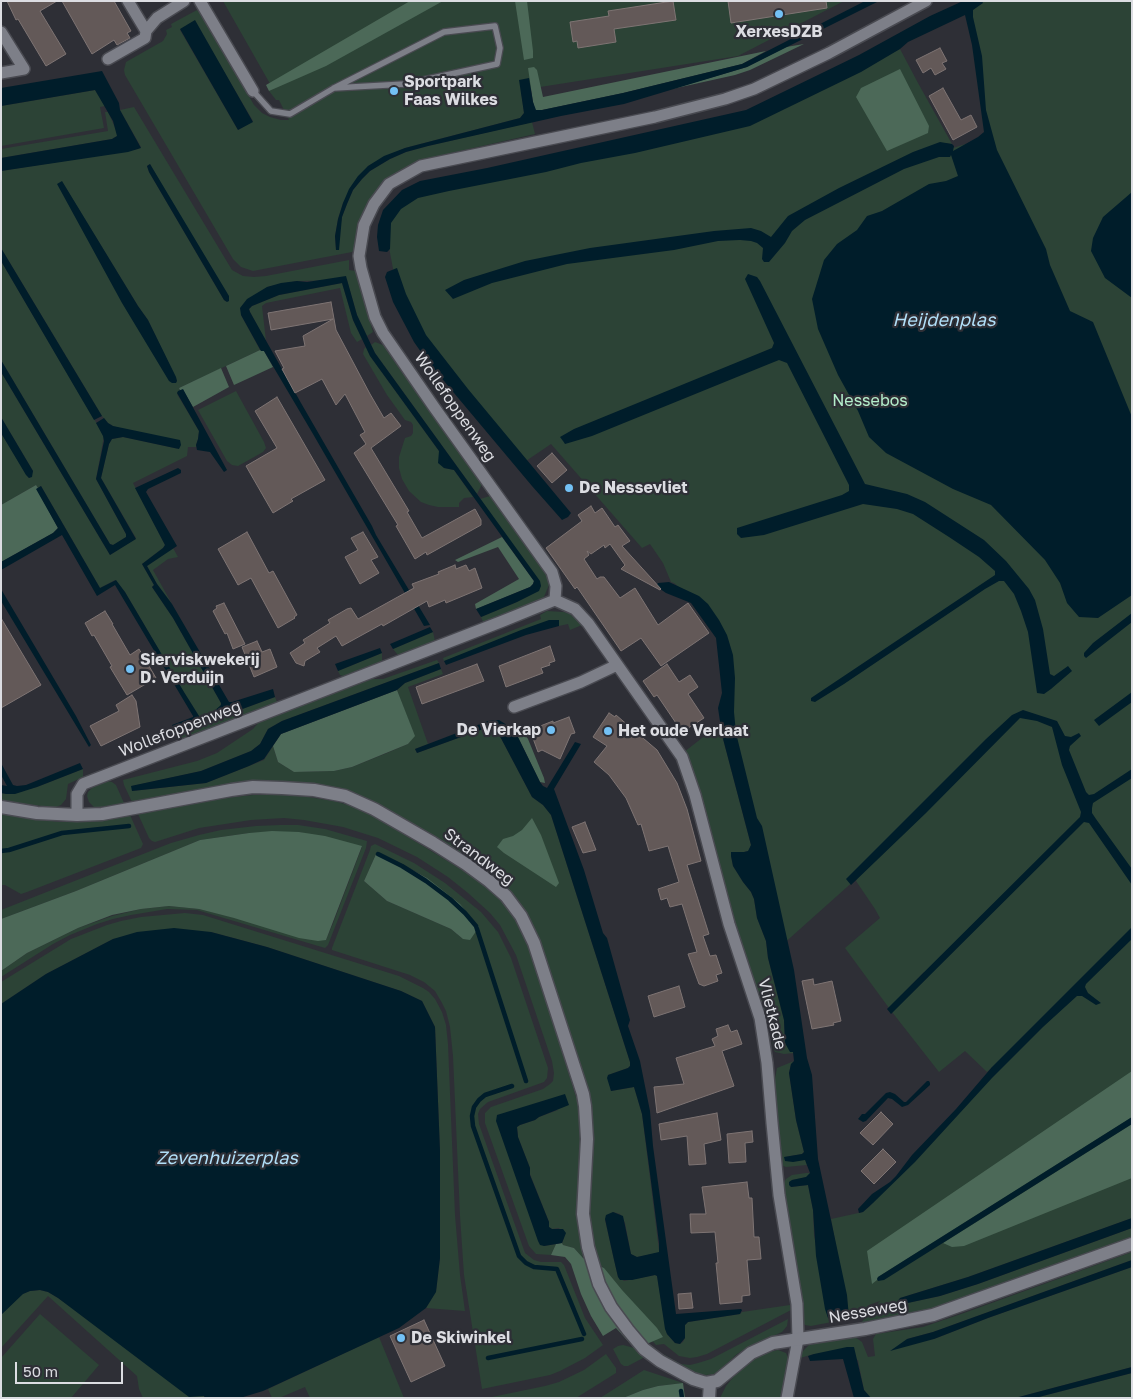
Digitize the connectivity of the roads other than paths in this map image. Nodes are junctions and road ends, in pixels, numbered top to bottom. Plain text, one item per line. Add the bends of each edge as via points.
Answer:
1 (128, 1) edge
2 (184, 1) edge
3 (200, 1) edge
4 (926, 1) edge
5 (1, 32) edge
6 (146, 32) junction
7 (108, 60) dead end
8 (1, 73) edge
9 (334, 88) junction
10 (253, 91) joint
11 (555, 600) junction
12 (617, 665) junction
13 (514, 707) dead end
14 (1, 807) edge
15 (77, 815) junction
16 (1132, 1244) edge
17 (798, 1340) junction
18 (710, 1383) junction
19 (709, 1398) edge
20 (787, 1398) edge

1 - 6 street
2 - 6 street via 157,18
3 - 10 street
4 - 11 street, Wollefoppenweg via 754,89 655,117 421,166 389,184 374,204 364,225 360,256 375,317 447,426 552,572
5 - 8 street via 24,70
6 - 7 street via 145,38
9 - 9 lane via 444,32 495,26 500,48 496,64 405,84
9 - 10 lane via 290,114 271,111
11 - 12 street, Vlietkade via 575,609
11 - 15 street, Wollefoppenweg via 83,784 77,794
12 - 13 street
12 - 17 street, Vlietkade via 682,757 728,924 760,1018 768,1063 779,1195 797,1304
14 - 15 street
15 - 18 street, Strandweg via 102,814 232,790 314,790 345,796 374,809 466,864 506,896 521,916 534,943 582,1094 587,1139 584,1228 599,1284 611,1307 644,1349 693,1379
16 - 17 street, Nesseweg via 933,1315
17 - 18 street, Nesseweg via 773,1343 751,1353 717,1381
17 - 20 street, Vlietkade
18 - 19 street

